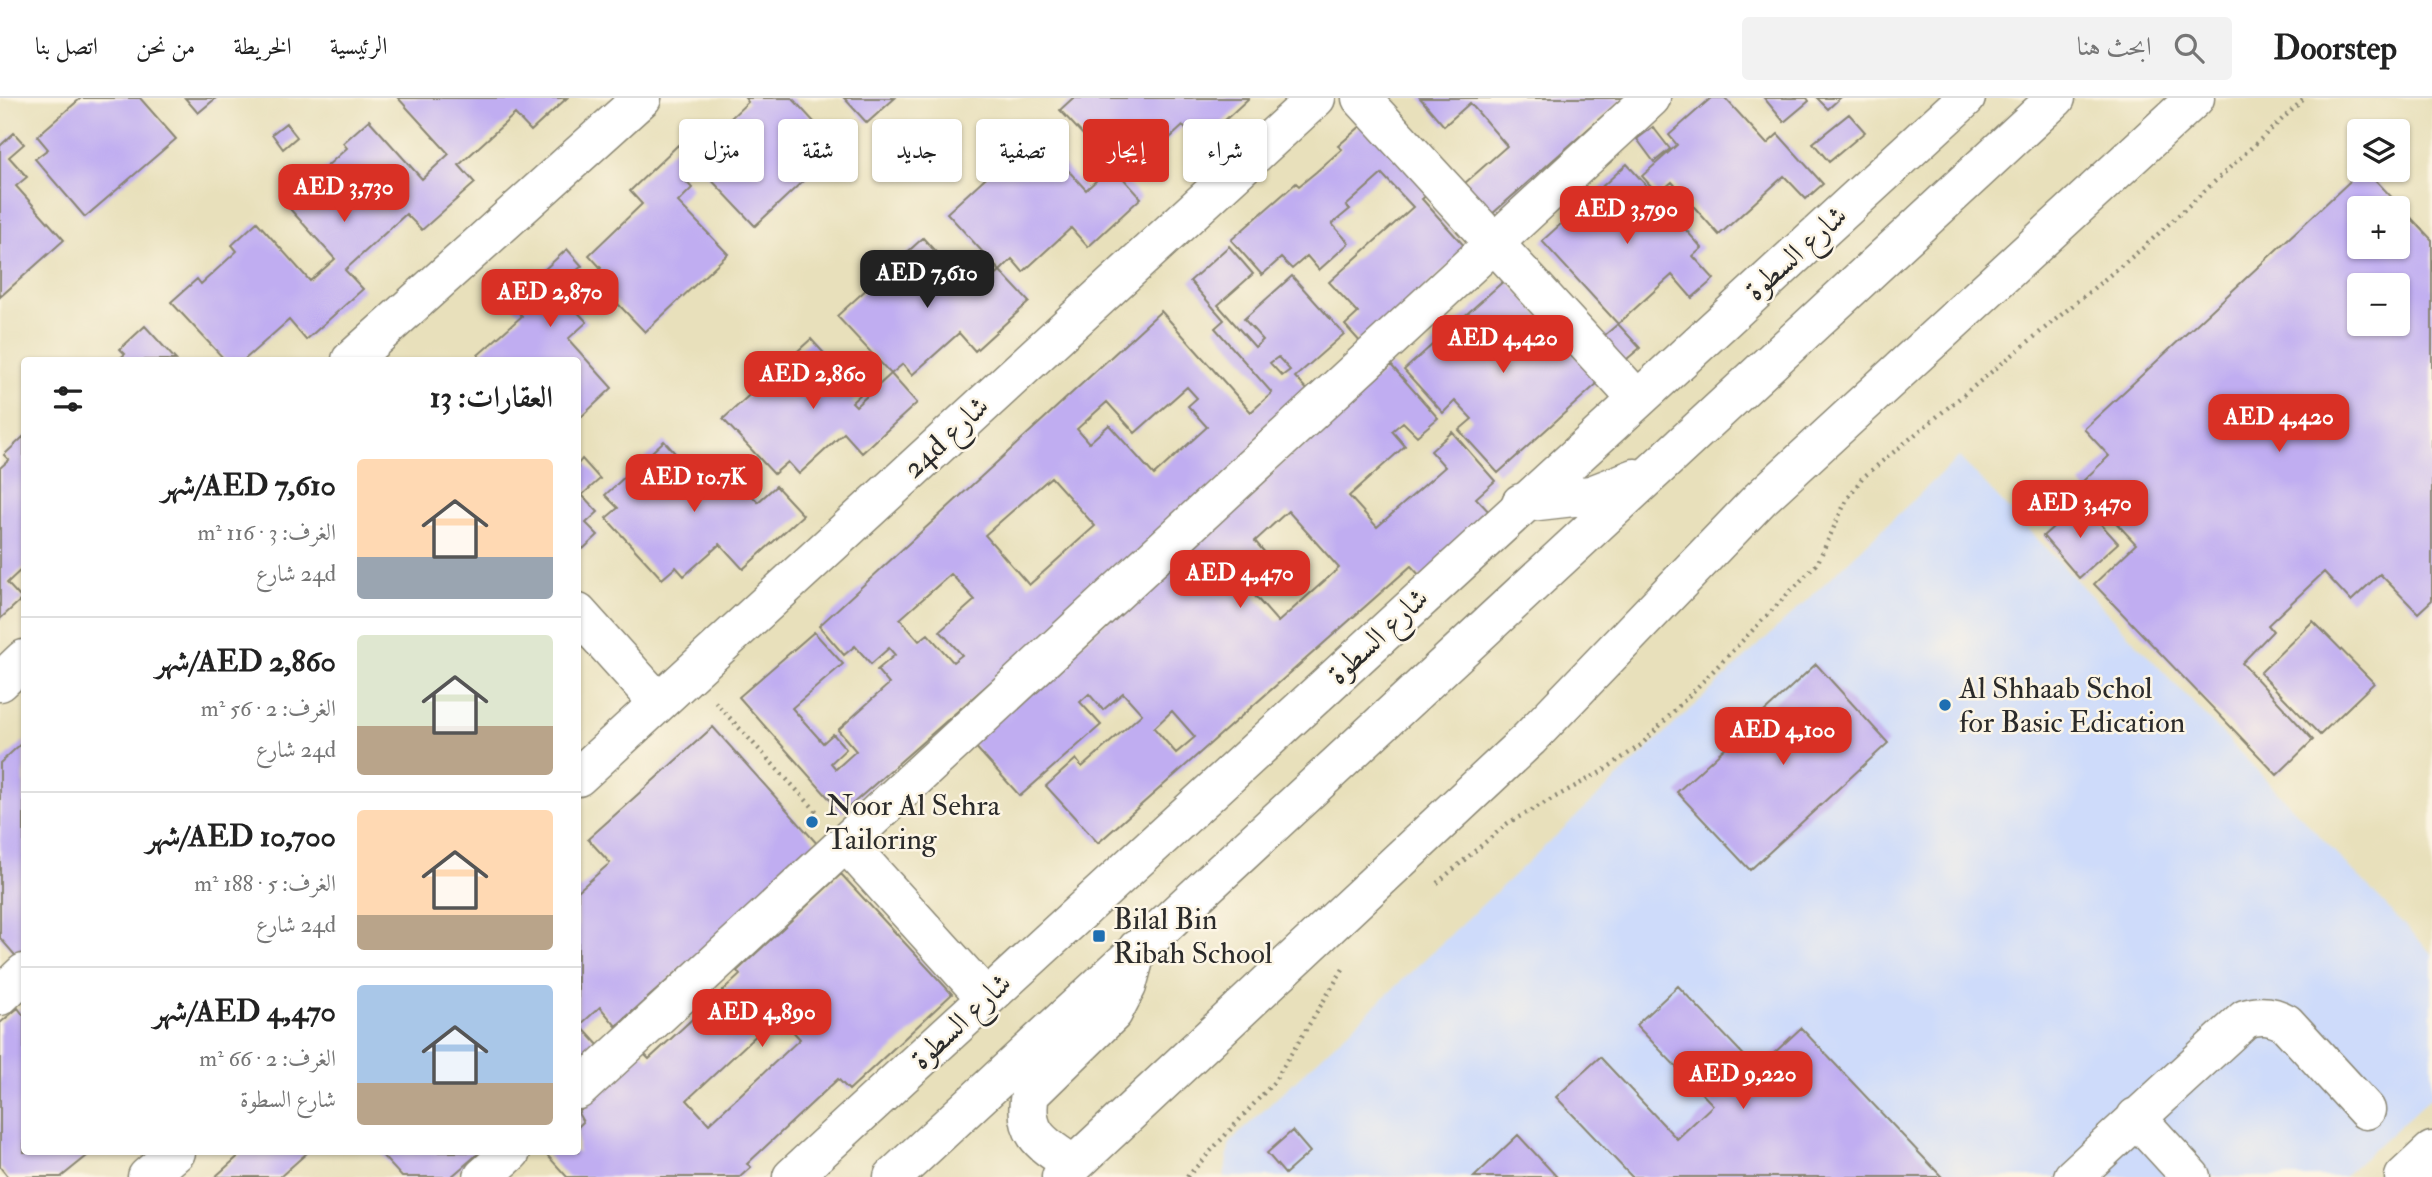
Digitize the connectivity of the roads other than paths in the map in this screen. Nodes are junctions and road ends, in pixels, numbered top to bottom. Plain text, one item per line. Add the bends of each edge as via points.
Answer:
1 (642, 98) edge
2 (1316, 98) edge
3 (1361, 98) edge
4 (1651, 98) edge
5 (1966, 98) edge
6 (2056, 98) edge
7 (2195, 98) edge
8 (1494, 244) junction
9 (354, 357) edge
10 (1637, 399) junction
11 (1656, 468) junction
12 (1521, 503) junction
13 (581, 616) edge
14 (21, 662) edge
15 (0, 682) edge
16 (658, 702) junction
17 (581, 774) edge
18 (846, 843) junction
19 (1137, 947) junction
20 (986, 998) junction
21 (581, 1087) edge
22 (2366, 1110) dead end
23 (2136, 1117) junction
24 (2432, 1151) edge
25 (173, 1155) edge
26 (508, 1155) edge
27 (1073, 1173) edge
28 (147, 1177) edge
29 (483, 1177) edge
30 (792, 1177) edge
31 (893, 1177) edge
32 (2073, 1177) edge
33 (2191, 1177) edge
34 (2404, 1177) edge

1 - 9 main road
2 - 16 main road, 24d شارع
3 - 8 main road
4 - 8 main road
5 - 10 main road, شارع السطوة
6 - 11 main road, شارع السطوة
7 - 27 main road via 1760,499 1529,739
8 - 10 main road
8 - 18 main road
10 - 12 main road, شارع السطوة
11 - 12 main road via 1591,495
11 - 19 main road, شارع السطوة
12 - 20 main road, شارع السطوة
13 - 16 main road
14 - 15 main road
16 - 17 main road, 24d شارع
18 - 20 main road
18 - 21 main road
19 - 27 main road via 1127,986 1113,1013 1030,1094 1031,1131
19 - 31 main road, شارع السطوة
20 - 30 main road, شارع السطوة
22 - 23 main road via 2286,1023 2262,1015 2245,1019
23 - 32 main road
23 - 33 main road
24 - 34 main road
25 - 28 main road
26 - 29 main road

